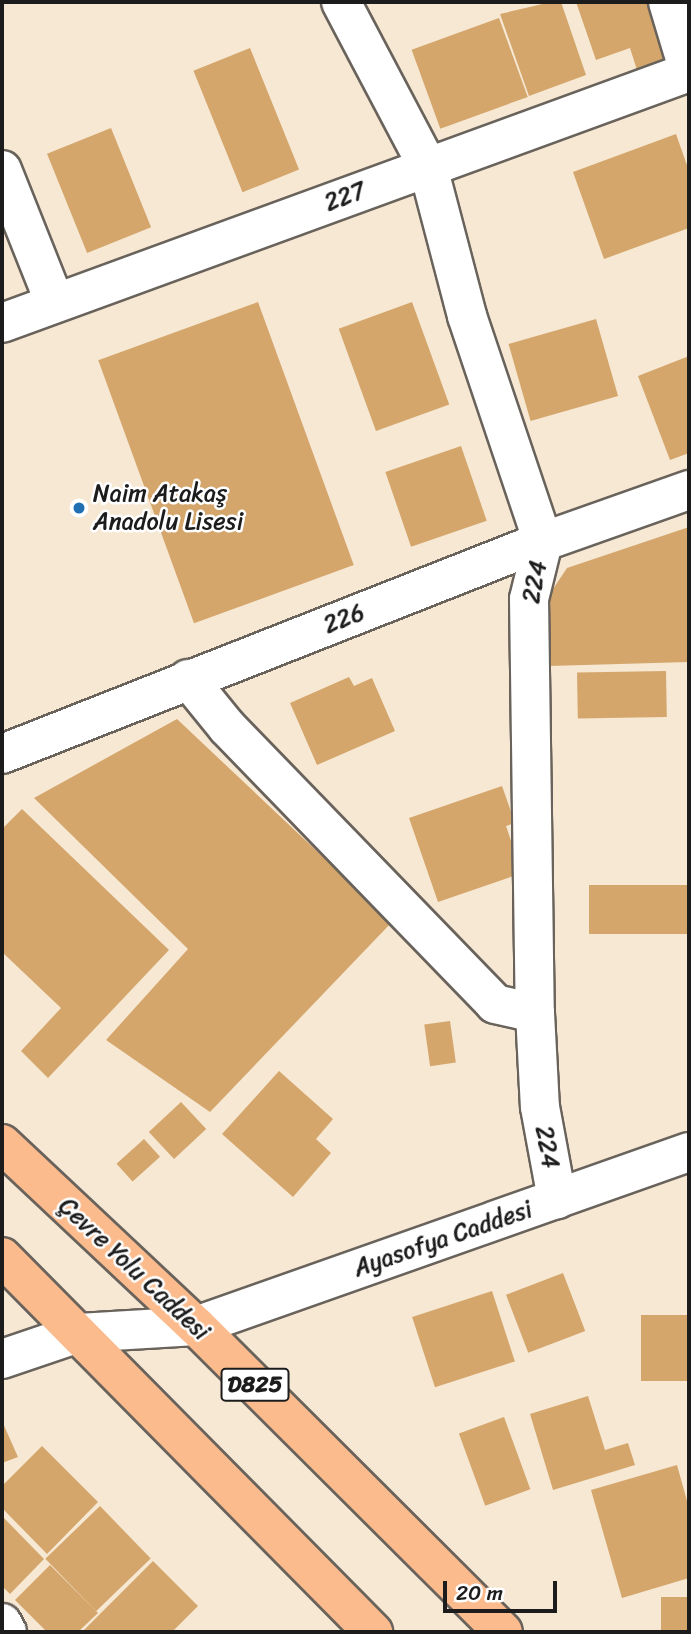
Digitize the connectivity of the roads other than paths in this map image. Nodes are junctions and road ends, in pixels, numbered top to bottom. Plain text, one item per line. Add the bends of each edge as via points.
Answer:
1 (341, 2) edge
2 (668, 2) edge
3 (689, 72) edge
4 (428, 167) junction
5 (2, 170) edge
6 (55, 303) junction
7 (2, 323) edge
8 (689, 490) edge
9 (543, 542) junction
10 (188, 679) junction
11 (2, 754) edge
12 (535, 1013) junction
13 (2, 1144) edge
14 (689, 1152) edge
15 (557, 1199) junction
16 (2, 1258) edge
17 (197, 1326) junction
18 (79, 1333) junction
19 (2, 1359) edge
20 (2, 1623) edge
21 (7, 1632) edge
22 (373, 1632) edge
23 (503, 1632) edge

1 - 4 street, 224
2 - 3 street
3 - 4 street, 227
4 - 6 street, 227
4 - 9 street, 224 via 467,316
5 - 6 street
6 - 7 street, 227
8 - 9 street, 226
9 - 10 street, 226
9 - 12 street, 224 via 529,599
10 - 11 street, 226
10 - 12 street via 227,727 495,1004
12 - 15 street, 224 via 540,1107
13 - 17 highway, Çevre Yolu Caddesi / D825
14 - 15 street, Ayasofya Caddesi
15 - 17 street, Ayasofya Caddesi
16 - 18 highway
17 - 18 street, Ayasofya Caddesi
17 - 23 highway, Çevre Yolu Caddesi / D825
18 - 19 street, Ayasofya Caddesi
18 - 22 highway
20 - 21 street

